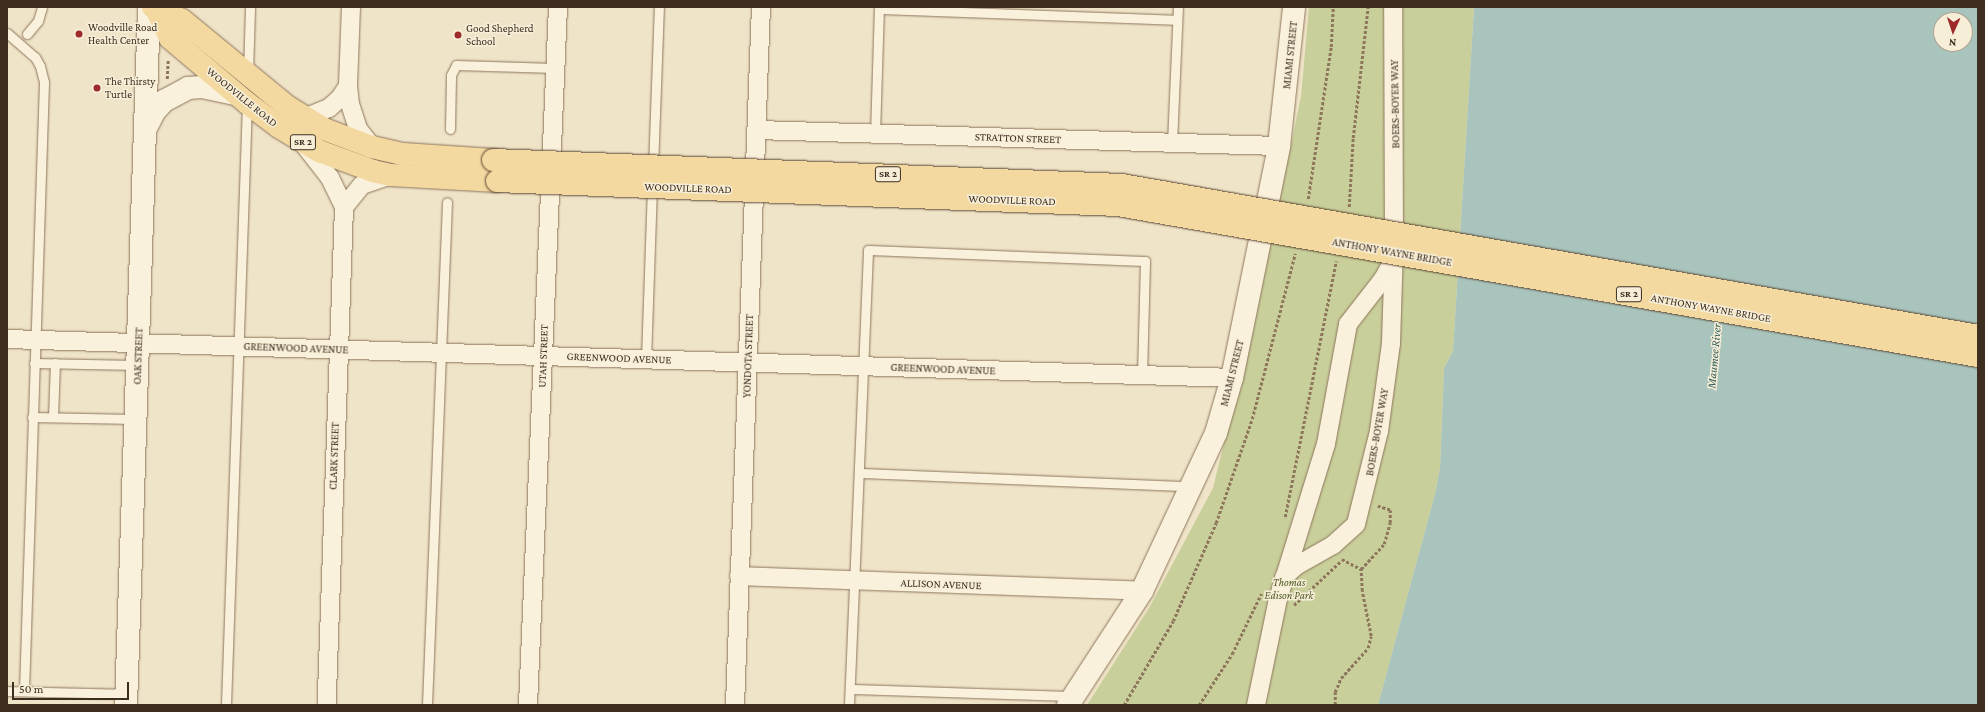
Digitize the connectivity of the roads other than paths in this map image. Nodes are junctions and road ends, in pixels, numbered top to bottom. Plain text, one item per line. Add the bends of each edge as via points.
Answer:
1 (41, 7) edge
2 (250, 7) edge
3 (351, 7) edge
4 (558, 7) edge
5 (659, 7) edge
6 (761, 7) edge
7 (1178, 7) edge
8 (1294, 7) edge
9 (1393, 7) edge
10 (153, 8) edge
11 (879, 8) edge
12 (1177, 20) junction
13 (7, 33) edge
14 (27, 34) dead end
15 (555, 68) junction
16 (248, 73) junction
17 (348, 86) junction
18 (241, 98) junction
19 (304, 118) junction
20 (450, 129) dead end
21 (145, 130) junction
22 (756, 130) junction
23 (875, 134) junction
24 (300, 140) junction
25 (1172, 143) junction
26 (1279, 146) junction
27 (372, 147) junction
28 (495, 170) junction
29 (391, 175) junction
30 (447, 202) dead end
31 (344, 207) junction
32 (1280, 222) junction
33 (1394, 248) junction
34 (1978, 336) edge
35 (7, 339) edge
36 (34, 340) junction
37 (138, 343) junction
38 (238, 346) junction
39 (337, 349) junction
40 (441, 353) junction
41 (543, 356) junction
42 (1978, 356) edge
43 (646, 359) junction
44 (748, 362) junction
45 (34, 363) junction
46 (55, 364) junction
47 (137, 365) junction
48 (864, 366) junction
49 (1142, 375) junction
50 (1232, 378) junction
51 (32, 417) junction
52 (54, 417) junction
53 (135, 419) junction
54 (860, 473) junction
55 (1193, 487) junction
56 (739, 576) junction
57 (1284, 577) junction
58 (855, 581) junction
59 (1142, 591) junction
60 (850, 690) junction
61 (7, 691) edge
62 (24, 691) junction
63 (127, 699) edge
64 (1072, 700) edge
65 (226, 705) edge
66 (327, 705) edge
67 (427, 705) edge
68 (528, 705) edge
69 (735, 705) edge
70 (850, 705) edge
71 (1256, 705) edge

1 - 14 lane via 38,21
2 - 16 lane
3 - 17 street
4 - 15 street, UTAH STREET
5 - 43 lane
6 - 22 street, YONDOTA STREET
7 - 12 lane
8 - 26 main road, MIAMI STREET
9 - 33 street, BOERS-BOYER WAY
10 - 16 main road, WOODVILLE ROAD / SR 2 via 182,20
10 - 18 main road, WOODVILLE ROAD / SR 2 via 170,38
10 - 21 main road, OAK STREET
11 - 12 lane
11 - 23 lane
12 - 25 lane
13 - 36 lane via 35,57 44,82
15 - 20 lane via 456,65 451,75
15 - 41 street, UTAH STREET
16 - 19 main road, WOODVILLE ROAD / SR 2
17 - 19 street via 329,108
17 - 27 street via 353,118
18 - 21 main road via 202,87 188,88 164,101 154,112
18 - 24 main road, WOODVILLE ROAD / SR 2
18 - 38 lane
19 - 27 main road, WOODVILLE ROAD / SR 2
21 - 37 main road, OAK STREET
22 - 23 street, STRATTON STREET
22 - 44 street, YONDOTA STREET
23 - 25 street, STRATTON STREET
24 - 29 main road, WOODVILLE ROAD / SR 2 via 345,162
24 - 31 street, CLARK STREET via 330,178
25 - 26 street, STRATTON STREET
26 - 50 main road, MIAMI STREET
27 - 28 main road, WOODVILLE ROAD / SR 2
28 - 29 main road, WOODVILLE ROAD / SR 2
28 - 32 main road, WOODVILLE ROAD / SR 2, bridge via 1090,203
29 - 31 street via 362,185
30 - 40 lane
31 - 39 street, CLARK STREET
32 - 34 main road, ANTHONY WAYNE BRIDGE / SR 2, bridge
32 - 42 main road, ANTHONY WAYNE BRIDGE / SR 2, bridge
33 - 57 street, BOERS-BOYER WAY via 1392,264 1383,279 1348,324 1326,444
33 - 57 street, BOERS-BOYER WAY via 1391,343 1386,384 1371,468 1356,524 1345,536 1296,566
35 - 36 street, GREENWOOD AVENUE
36 - 37 street, GREENWOOD AVENUE
36 - 45 lane
37 - 38 street, GREENWOOD AVENUE
37 - 47 main road, OAK STREET
38 - 39 street, GREENWOOD AVENUE
38 - 65 lane
39 - 40 street, GREENWOOD AVENUE
39 - 66 street, CLARK STREET
40 - 41 street, GREENWOOD AVENUE
40 - 67 lane
41 - 43 street, GREENWOOD AVENUE
41 - 68 street, UTAH STREET
43 - 44 street, GREENWOOD AVENUE
44 - 48 street, GREENWOOD AVENUE
44 - 56 street, YONDOTA STREET
45 - 46 lane
45 - 51 lane
46 - 47 lane
46 - 52 lane
47 - 53 main road, OAK STREET
48 - 49 street, GREENWOOD AVENUE
48 - 49 lane via 868,250 1145,261
48 - 54 lane
49 - 50 street, GREENWOOD AVENUE
50 - 55 main road, MIAMI STREET via 1216,433
51 - 52 lane
51 - 62 lane
52 - 53 lane
53 - 63 main road, OAK STREET
54 - 55 lane
54 - 58 lane
55 - 59 main road, MIAMI STREET
56 - 58 street, ALLISON AVENUE
56 - 69 street, YONDOTA STREET
57 - 71 street, BOERS-BOYER WAY
58 - 59 street, ALLISON AVENUE
58 - 60 lane
59 - 64 main road, MIAMI STREET
60 - 64 lane
60 - 70 lane
61 - 62 lane
62 - 63 lane

